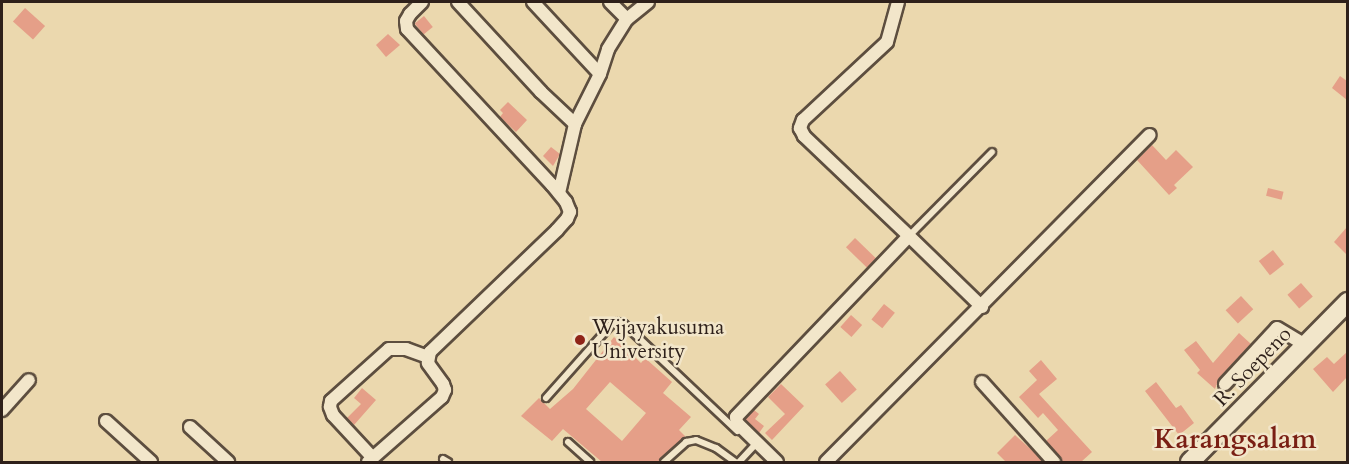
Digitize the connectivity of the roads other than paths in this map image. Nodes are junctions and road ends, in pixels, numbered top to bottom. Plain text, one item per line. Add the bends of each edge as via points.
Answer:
1 (422, 2) edge
2 (458, 2) edge
3 (533, 2) edge
4 (610, 2) edge
5 (648, 2) edge
6 (898, 2) edge
7 (627, 19) junction
8 (600, 74) junction
9 (575, 124) junction
10 (1150, 135) dead end
11 (992, 152) dead end
12 (559, 193) junction
13 (909, 236) junction
14 (1347, 302) edge
15 (982, 307) junction
16 (1305, 345) junction
17 (428, 357) junction
18 (29, 380) dead end
19 (982, 382) dead end
20 (1224, 384) dead end
21 (546, 398) dead end
22 (2, 410) edge
23 (106, 421) dead end
24 (190, 427) dead end
25 (568, 442) dead end
26 (753, 447) junction
27 (370, 460) edge
28 (151, 462) edge
29 (228, 462) edge
30 (590, 462) edge
31 (664, 462) edge
32 (737, 462) edge
33 (770, 462) edge
34 (777, 462) edge
35 (826, 462) edge
36 (1054, 462) edge
37 (1190, 462) edge

1 - 12 street via 410,14 406,29
2 - 9 street
3 - 8 street
4 - 7 street
5 - 7 street
6 - 13 street via 887,42 803,120 800,128
7 - 8 street via 608,49
8 - 9 street
9 - 12 street
10 - 15 street
11 - 13 lane
12 - 17 street via 570,212 567,219
13 - 15 street
13 - 34 street via 736,417 737,423
14 - 16 street, R. Soepeno
15 - 35 street
16 - 20 street via 1276,328
16 - 37 street, R. Soepeno
17 - 27 street via 443,384 442,397
17 - 27 street via 406,349 389,349 331,401 333,415
18 - 22 street
19 - 36 street
21 - 26 lane via 617,322 624,324
23 - 28 street
24 - 29 street
25 - 30 lane
26 - 32 lane
26 - 33 lane
31 - 32 lane via 686,442 696,440

